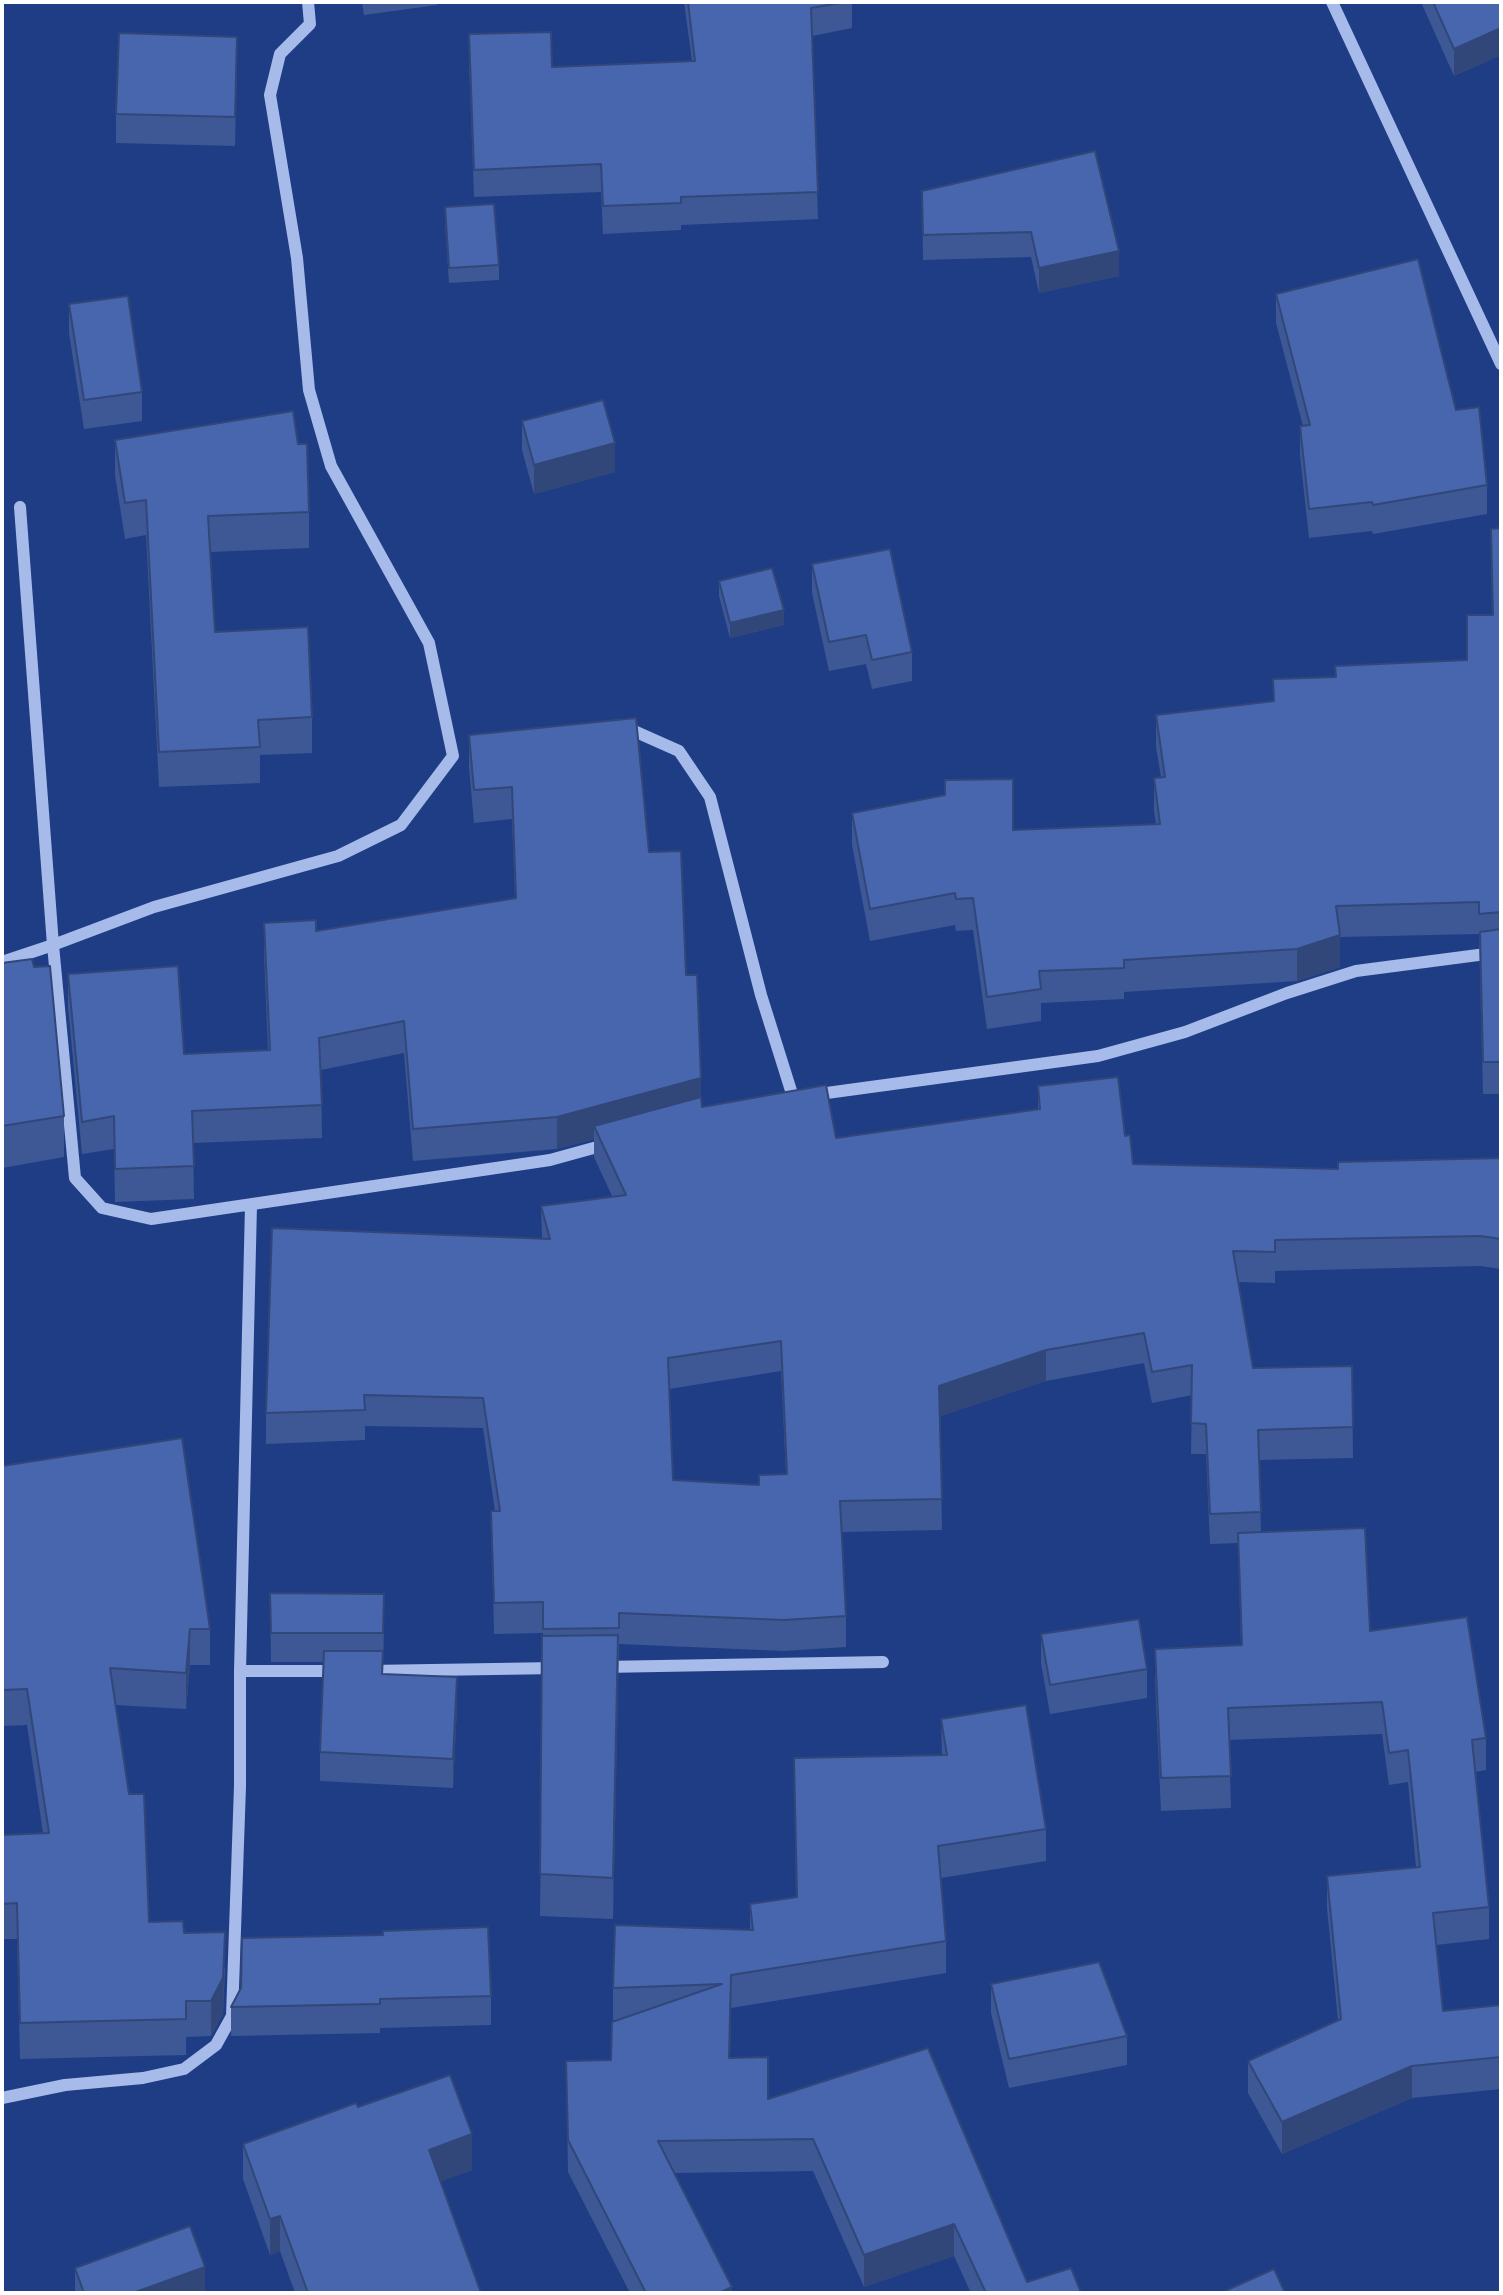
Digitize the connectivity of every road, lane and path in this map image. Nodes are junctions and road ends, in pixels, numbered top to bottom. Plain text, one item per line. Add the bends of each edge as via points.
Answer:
1 (308, 2) edge
2 (1332, 2) edge
3 (1501, 364) edge
4 (20, 508) dead end
5 (613, 727) edge
6 (466, 753) edge
7 (453, 756) junction
8 (52, 946) junction
9 (1501, 951) edge
10 (2, 962) edge
11 (793, 1097) junction
12 (779, 1100) edge
13 (623, 1140) edge
14 (251, 1205) junction
15 (883, 1662) dead end
16 (575, 1668) edge
17 (589, 1668) edge
18 (240, 1671) junction
19 (2, 2098) edge

1 - 7 street via 310,24 280,54 270,95 298,258 309,390 331,466 429,643
2 - 3 street
4 - 8 street
5 - 11 street via 627,727 679,751 710,797 761,995
6 - 7 street
7 - 8 street via 401,825 338,856 154,907
8 - 10 street
8 - 14 street via 75,1178 102,1208 151,1219
9 - 11 street via 1356,971 1185,1032 1098,1056
11 - 12 street
13 - 14 street via 550,1160
14 - 18 street
15 - 17 street
16 - 18 street
18 - 19 street via 232,2016 216,2045 184,2069

